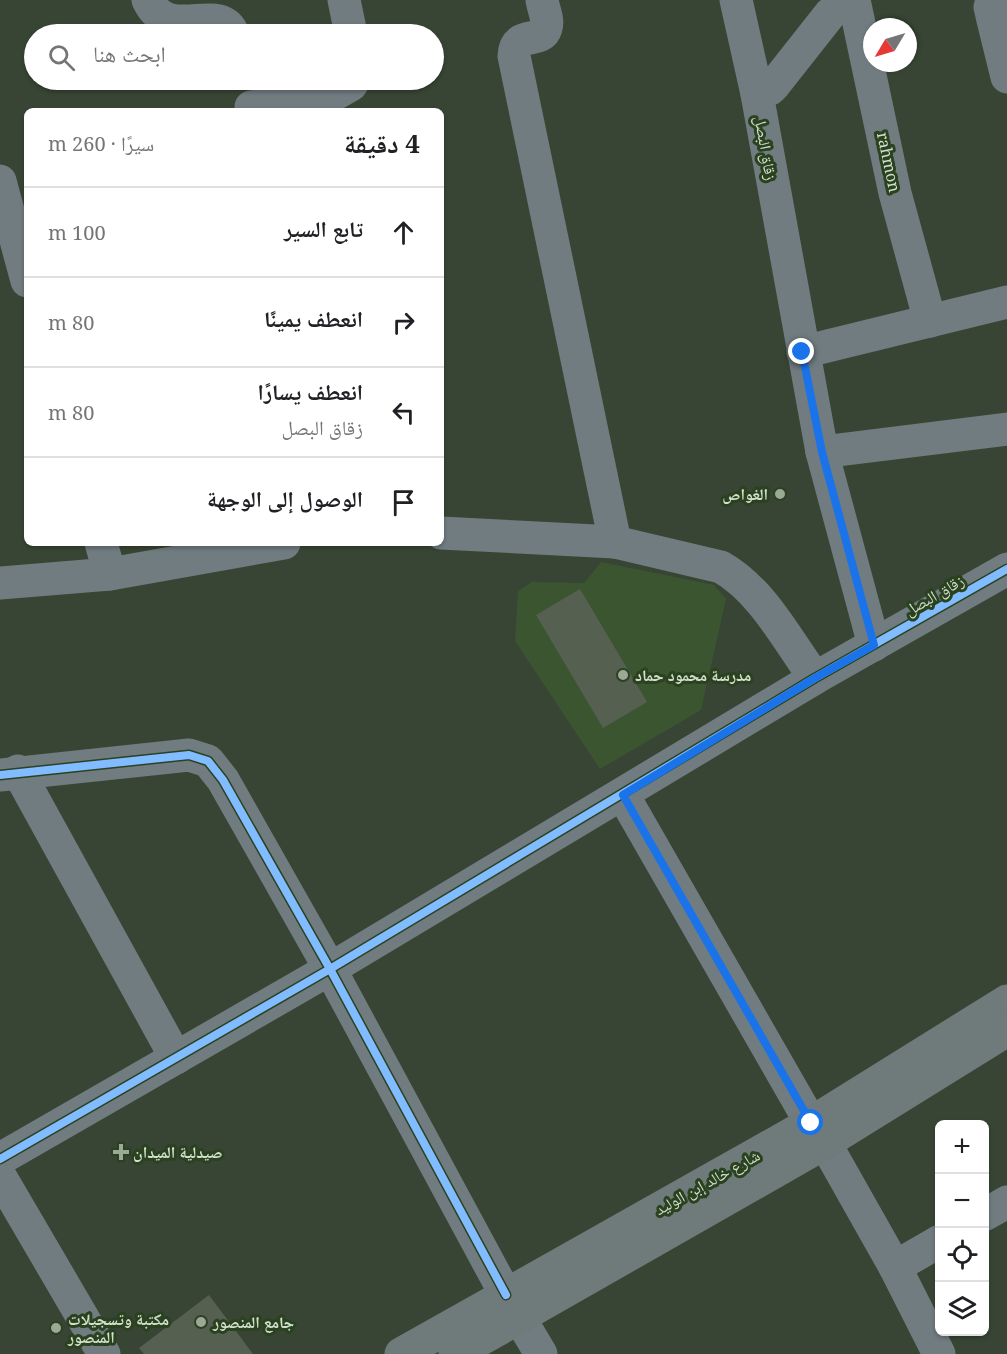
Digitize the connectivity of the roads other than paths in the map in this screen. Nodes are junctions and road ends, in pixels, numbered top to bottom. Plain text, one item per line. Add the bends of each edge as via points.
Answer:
1 (148, 0) edge
2 (344, 0) edge
3 (542, 0) edge
4 (736, 0) edge
5 (992, 0) edge
6 (854, 1) edge
7 (230, 24) edge
8 (349, 24) edge
9 (1007, 77) edge
10 (342, 90) edge
11 (757, 94) junction
12 (249, 99) edge
13 (0, 181) edge
14 (24, 269) edge
15 (1007, 302) edge
16 (930, 321) junction
17 (802, 352) junction
18 (1007, 429) edge
19 (822, 452) junction
20 (444, 533) edge
21 (615, 542) junction
22 (102, 546) edge
23 (267, 546) edge
24 (1007, 569) edge
25 (110, 574) junction
26 (0, 583) edge
27 (874, 645) junction
28 (815, 678) junction
29 (9, 773) edge
30 (623, 795) junction
31 (330, 969) junction
32 (1007, 1001) edge
33 (1007, 1030) edge
34 (176, 1058) junction
35 (818, 1133) junction
36 (0, 1159) edge
37 (0, 1176) edge
38 (1007, 1202) edge
39 (989, 1212) edge
40 (935, 1243) edge
41 (895, 1267) junction
42 (513, 1306) junction
43 (105, 1354) edge
44 (401, 1354) edge
45 (455, 1354) edge
46 (541, 1354) edge
47 (939, 1354) edge

1 - 7 street via 163,17 209,11 225,17
2 - 8 street
3 - 21 street via 546,30 520,41 514,56
4 - 11 street
5 - 9 street via 990,7
6 - 11 street, زقاق البصل via 830,14 774,85
6 - 16 street, rahmon via 895,193
10 - 12 street
11 - 17 street, زقاق البصل
13 - 14 street
15 - 16 street
16 - 17 street
17 - 19 street, زقاق البصل
18 - 19 street
19 - 27 street, زقاق البصل
20 - 21 street
21 - 28 street via 721,567 734,575 763,605
22 - 25 street
23 - 25 street
24 - 27 street, زقاق البصل
25 - 26 street
27 - 28 street
28 - 30 street
29 - 31 street via 189,755 208,761 224,780
29 - 34 street
30 - 31 street
30 - 35 street
31 - 34 street
31 - 42 street
32 - 35 main road, شارع خالد إبن الوليد
33 - 35 main road, شارع خالد إبن الوليد
34 - 36 street
35 - 41 street
35 - 42 main road, شارع خالد إبن الوليد
37 - 43 street
38 - 39 street
40 - 41 street
41 - 47 street
42 - 44 main road, شارع خالد إبن الوليد
42 - 45 main road, شارع خالد إبن الوليد
42 - 46 street

